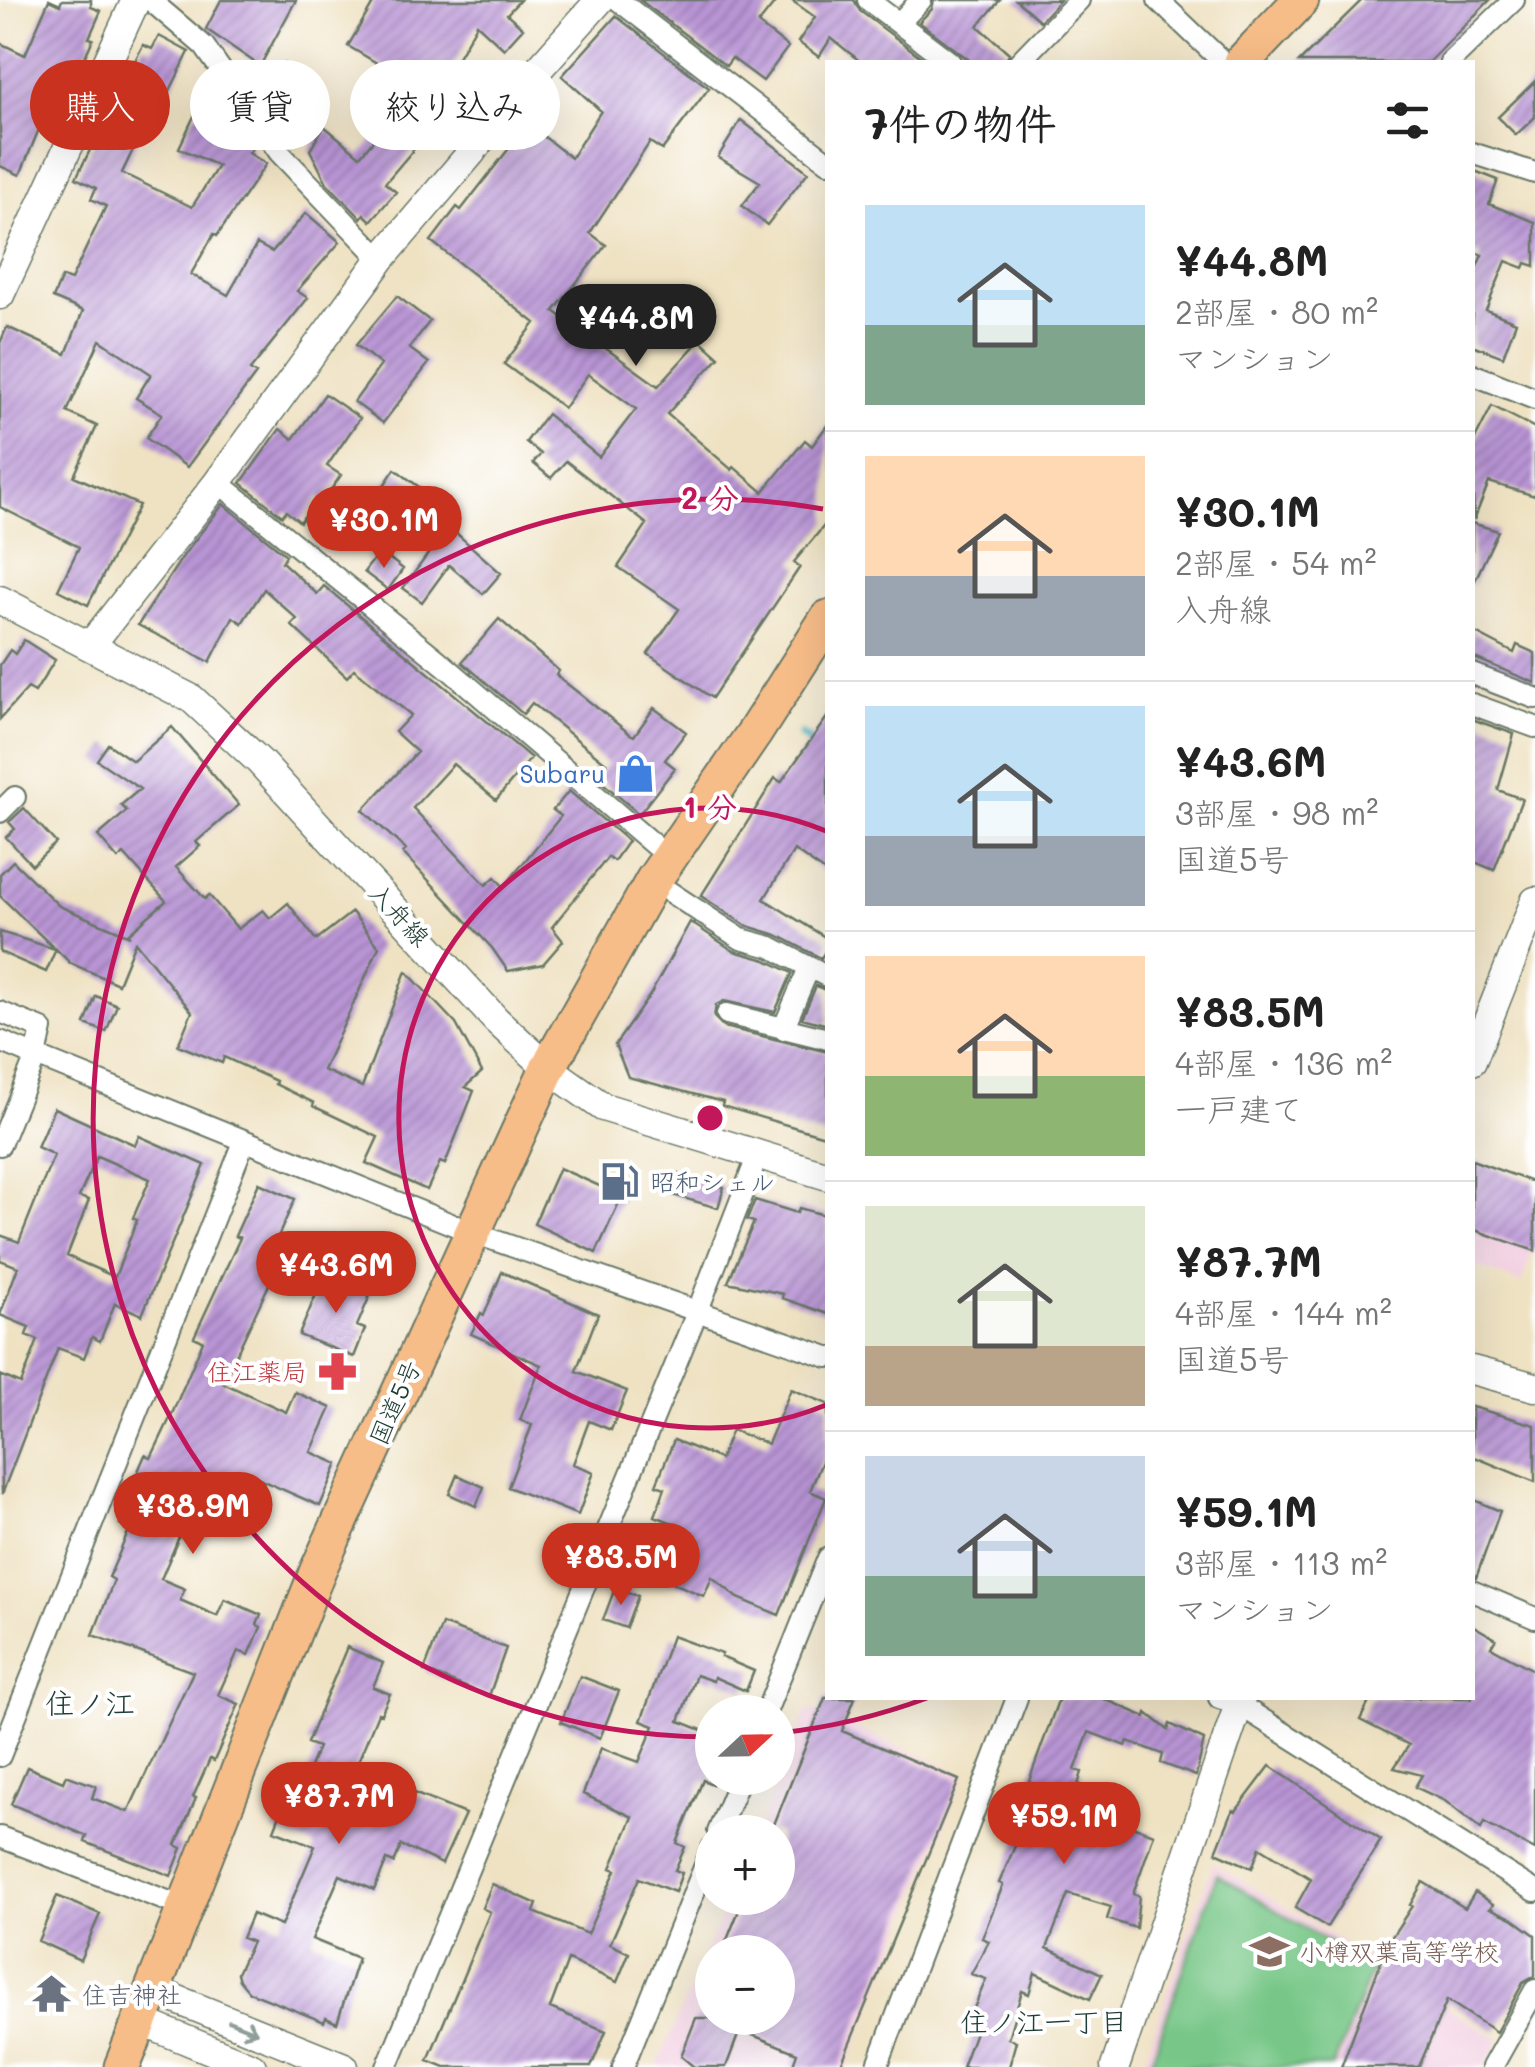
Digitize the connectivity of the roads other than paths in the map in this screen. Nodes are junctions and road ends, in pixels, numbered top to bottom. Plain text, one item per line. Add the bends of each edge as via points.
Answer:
1 (136, 0) edge
2 (150, 0) edge
3 (600, 0) edge
4 (618, 0) edge
5 (868, 0) edge
6 (921, 0) edge
7 (1079, 0) edge
8 (1158, 0) edge
9 (1301, 0) edge
10 (1514, 0) edge
11 (898, 23) junction
12 (947, 60) edge
13 (1021, 60) edge
14 (1222, 60) edge
15 (1244, 60) edge
16 (1452, 60) edge
17 (1475, 154) edge
18 (825, 160) edge
19 (1535, 174) edge
20 (381, 259) junction
21 (0, 295) edge
22 (1475, 375) edge
23 (1535, 398) edge
24 (218, 482) junction
25 (0, 600) edge
26 (825, 623) edge
27 (90, 646) junction
28 (1475, 675) edge
29 (1535, 698) edge
30 (1475, 705) edge
31 (1535, 727) edge
32 (661, 869) junction
33 (1535, 901) edge
34 (818, 972) edge
35 (0, 1012) edge
36 (727, 1014) dead end
37 (783, 1029) junction
38 (825, 1038) edge
39 (0, 1042) edge
40 (1475, 1053) edge
41 (36, 1056) junction
42 (548, 1068) junction
43 (244, 1142) junction
44 (0, 1145) edge
45 (758, 1155) junction
46 (825, 1175) edge
47 (471, 1232) junction
48 (698, 1310) junction
49 (825, 1356) edge
50 (1475, 1371) edge
51 (1535, 1388) edge
52 (825, 1565) edge
53 (1475, 1592) edge
54 (1535, 1618) edge
55 (773, 1695) edge
56 (1016, 1700) edge
57 (1233, 1700) edge
58 (0, 1756) edge
59 (0, 1837) edge
60 (695, 1890) edge
61 (1535, 1892) edge
62 (183, 1907) junction
63 (1535, 1990) edge
64 (147, 2006) junction
65 (122, 2067) edge
66 (252, 2067) edge
67 (344, 2067) edge
68 (386, 2067) edge
69 (623, 2067) edge
70 (877, 2067) edge
71 (1116, 2067) edge
72 (1492, 2067) edge

1 - 21 street
2 - 20 street via 204,46 280,152
3 - 20 street
4 - 18 street
5 - 11 street
6 - 11 street
7 - 13 street
8 - 14 street
9 - 15 highway
10 - 16 street
11 - 12 street
17 - 19 street
20 - 24 street
22 - 23 street
24 - 27 street
24 - 32 street via 444,665
25 - 27 street, 入舟線
26 - 32 highway, 国道5号
27 - 42 street, 入舟線 via 192,698
28 - 29 street
30 - 31 street
32 - 34 street via 741,939
32 - 42 highway, 国道5号
33 - 40 street
34 - 37 street
35 - 41 street via 42,1029
36 - 37 street
37 - 38 street
39 - 41 street
41 - 43 street
41 - 44 street
42 - 45 street, 入舟線 via 603,1107
42 - 47 highway, 国道5号
43 - 47 street
43 - 58 street
45 - 46 street, 入舟線
45 - 48 street
47 - 48 street
47 - 62 highway, 国道5号 via 318,1570
48 - 49 street
48 - 68 street
50 - 51 street
52 - 55 street
53 - 54 street
56 - 70 street
57 - 61 street
57 - 71 street
59 - 62 street
60 - 69 street
62 - 64 highway, 国道5号
63 - 72 street
64 - 65 highway, 国道5号
64 - 66 street
64 -> 67 street

